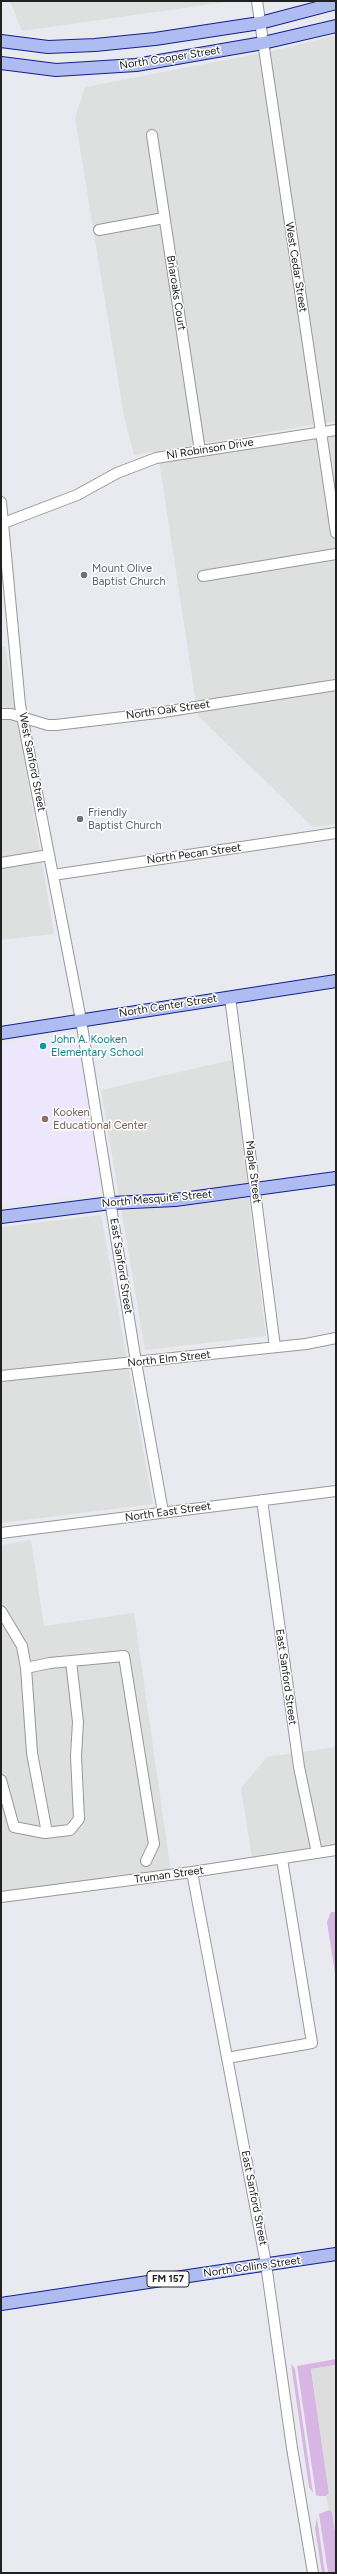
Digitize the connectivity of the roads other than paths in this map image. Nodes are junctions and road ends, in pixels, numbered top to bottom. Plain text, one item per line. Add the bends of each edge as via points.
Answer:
1 (257, 1) edge
2 (336, 3) edge
3 (260, 23) junction
4 (336, 26) edge
5 (1, 41) edge
6 (263, 43) junction
7 (1, 63) edge
8 (152, 134) dead end
9 (164, 218) junction
10 (99, 230) dead end
11 (336, 430) edge
12 (321, 433) junction
13 (200, 451) junction
14 (1, 502) edge
15 (3, 524) edge
16 (336, 533) edge
17 (336, 554) edge
18 (203, 576) dead end
19 (336, 685) edge
20 (1, 714) edge
21 (24, 718) junction
22 (336, 833) edge
23 (49, 855) junction
24 (1, 863) edge
25 (52, 875) junction
26 (336, 981) edge
27 (230, 997) junction
28 (81, 1020) junction
29 (1, 1033) edge
30 (336, 1178) edge
31 (256, 1188) junction
32 (111, 1203) junction
33 (1, 1217) edge
34 (336, 1338) edge
35 (275, 1347) junction
36 (136, 1362) junction
37 (1, 1376) edge
38 (336, 1491) edge
39 (262, 1500) junction
40 (163, 1512) junction
41 (1, 1533) edge
42 (1, 1611) edge
43 (71, 1661) junction
44 (26, 1668) junction
45 (1, 1780) edge
46 (46, 1833) junction
47 (336, 1850) edge
48 (317, 1853) junction
49 (282, 1859) junction
50 (146, 1861) dead end
51 (192, 1872) junction
52 (1, 1897) edge
53 (227, 2058) junction
54 (336, 2254) edge
55 (266, 2264) junction
56 (1, 2304) edge
57 (313, 2573) edge

1 - 3 street, West Cedar Street
2 - 3 main road, North Cooper Street
3 - 5 main road, North Cooper Street via 94,46 48,47
3 - 6 street, West Cedar Street
4 - 6 main road, North Cooper Street
6 - 7 main road, North Cooper Street via 136,65 88,70 56,70
6 - 12 street, West Cedar Street
8 - 9 street, Briaroaks Court
9 - 10 street
9 - 13 street, Briaroaks Court
11 - 12 street, Nl Robinson Drive
12 - 13 street, Nl Robinson Drive
12 - 16 street, West Cedar Street
13 - 15 street, Nl Robinson Drive via 156,458 117,473 78,495
14 - 15 street, West Sanford Street
15 - 21 street, West Sanford Street via 20,705
17 - 18 street
19 - 21 street, North Oak Street via 141,715 56,725
20 - 21 street, North Oak Street
21 - 23 street, West Sanford Street
22 - 25 street, North Pecan Street
23 - 24 street
23 - 25 street, West Sanford Street
25 - 28 street, West Sanford Street
26 - 27 main road, North Center Street
27 - 28 main road, North Center Street
27 - 31 street, Maple Street
28 - 29 main road, North Center Street
28 - 32 street, East Sanford Street
30 - 31 main road, North Mesquite Street
31 - 32 main road, North Mesquite Street via 175,1200
31 - 35 street, Maple Street
32 - 33 main road, North Mesquite Street
32 - 36 street, East Sanford Street
34 - 35 street, North Elm Street
35 - 36 street, North Elm Street
36 - 37 street, North Elm Street
36 - 40 street, East Sanford Street
38 - 39 street, North East Street
39 - 40 street, North East Street
39 - 48 street, East Sanford Street via 299,1767
40 - 41 street, North East Street
42 - 44 street via 22,1646
43 - 44 street
43 - 46 street via 78,1722 76,1756 79,1819 70,1830
43 - 50 street via 124,1656 154,1844
44 - 46 street via 32,1753
45 - 46 street via 14,1827
47 - 48 street, Truman Street
48 - 49 street, Truman Street
49 - 51 street, Truman Street
49 - 53 street via 312,2043
51 - 52 street, Truman Street
51 - 53 street, East Sanford Street
53 - 55 street, East Sanford Street
54 - 55 main road, North Collins Street / FM 157
55 - 56 main road, North Collins Street / FM 157
55 - 57 street, East Sanford Street

